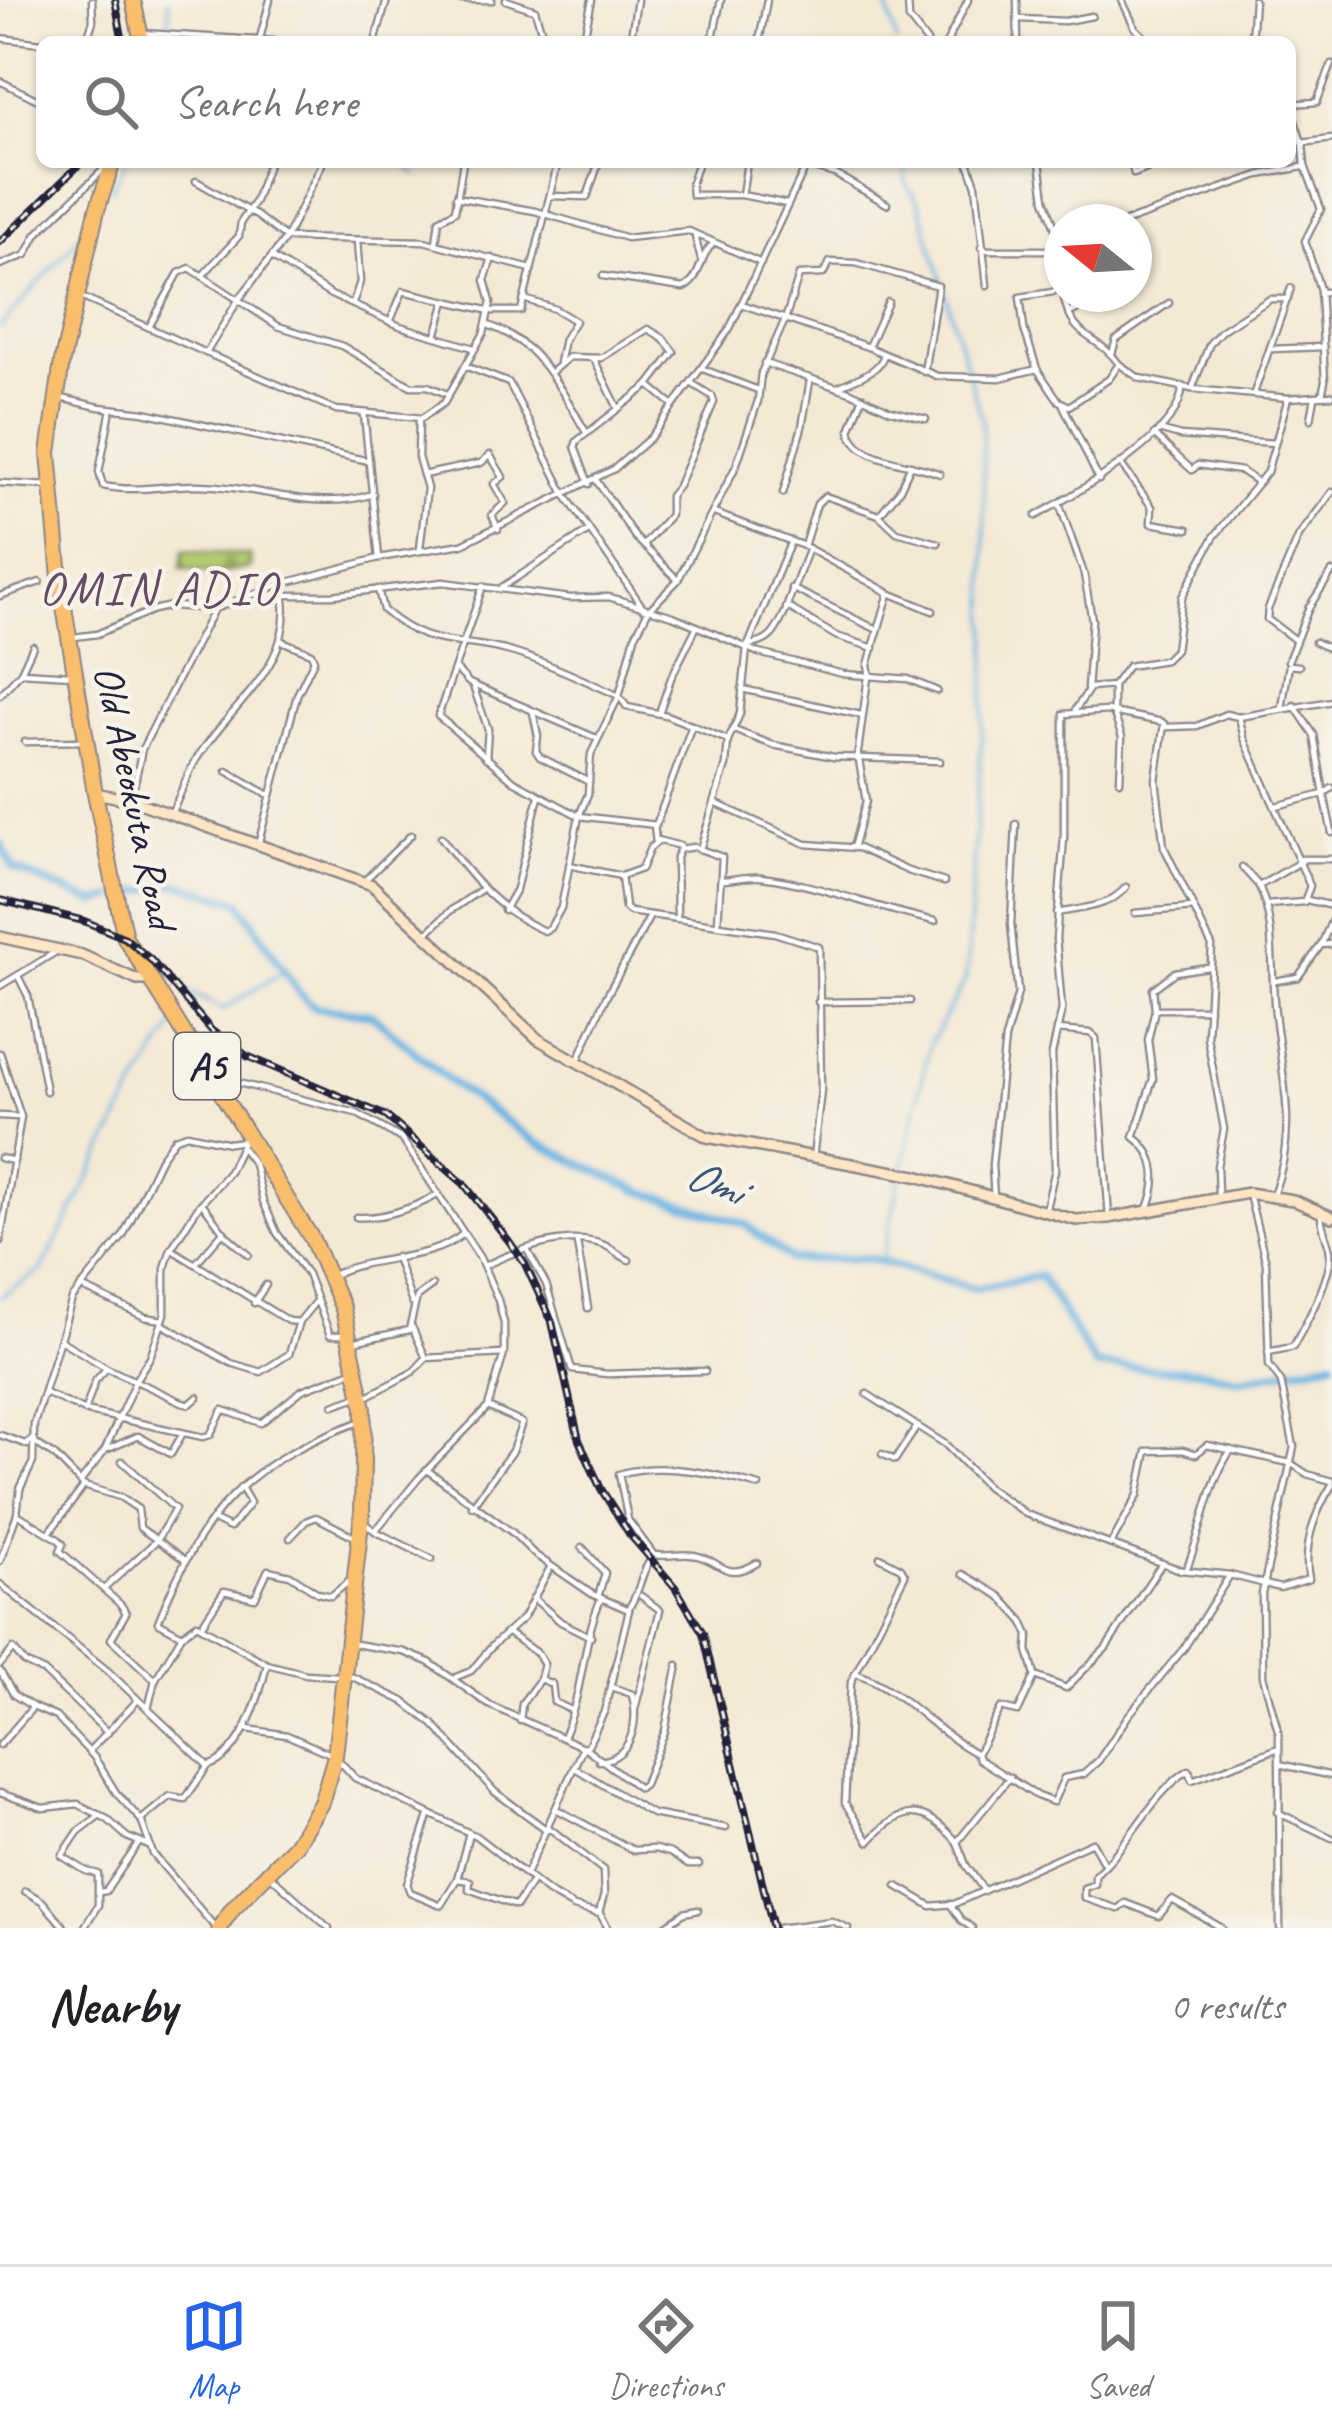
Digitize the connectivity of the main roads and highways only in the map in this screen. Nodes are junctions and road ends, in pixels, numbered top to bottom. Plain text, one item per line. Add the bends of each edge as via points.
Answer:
1 (133, 0) edge
2 (142, 36) edge
3 (110, 168) edge
4 (218, 1928) edge

1 - 2 highway
3 - 4 highway, Old Abeokuta Road / A5 via 55,397 49,486 95,793 125,938 215,1077 245,1142 313,1239 351,1338 363,1397 362,1514 335,1756 321,1803 295,1845

